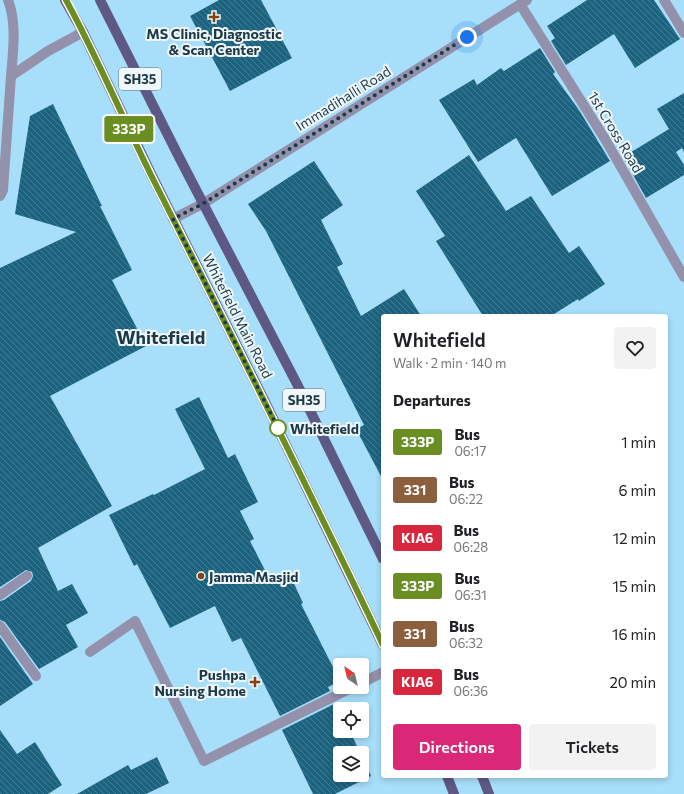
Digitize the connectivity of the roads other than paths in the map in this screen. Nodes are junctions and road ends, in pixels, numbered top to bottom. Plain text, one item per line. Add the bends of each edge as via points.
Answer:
1 (8, 0) edge
2 (66, 0) edge
3 (100, 0) edge
4 (664, 0) edge
5 (524, 2) edge
6 (83, 32) junction
7 (684, 33) edge
8 (11, 76) junction
9 (0, 196) edge
10 (204, 203) junction
11 (173, 219) junction
12 (684, 277) edge
13 (381, 554) edge
14 (27, 576) dead end
15 (0, 595) edge
16 (0, 626) edge
17 (381, 641) edge
18 (90, 652) dead end
19 (381, 673) edge
20 (36, 676) dead end
21 (369, 679) edge
22 (339, 694) edge
23 (450, 778) edge
24 (483, 778) edge
25 (454, 794) edge
26 (489, 794) edge

1 - 8 street via 12,11
2 - 6 main road, Whitefield Main Road / SH35
3 - 10 main road, Whitefield Main Road / SH35
4 - 7 street
5 - 10 street, Immadihalli Road
5 - 12 street, 1st Cross Road
6 - 8 street via 48,51
6 - 11 main road, Whitefield Main Road / SH35
8 - 9 street via 3,190
10 - 11 street, Immadihalli Road
10 - 13 main road, Whitefield Main Road / SH35
11 - 17 main road, Whitefield Main Road / SH35
14 - 15 street
16 - 20 street
18 - 22 street via 135,621 204,761
19 - 21 street
23 - 25 main road
24 - 26 main road

